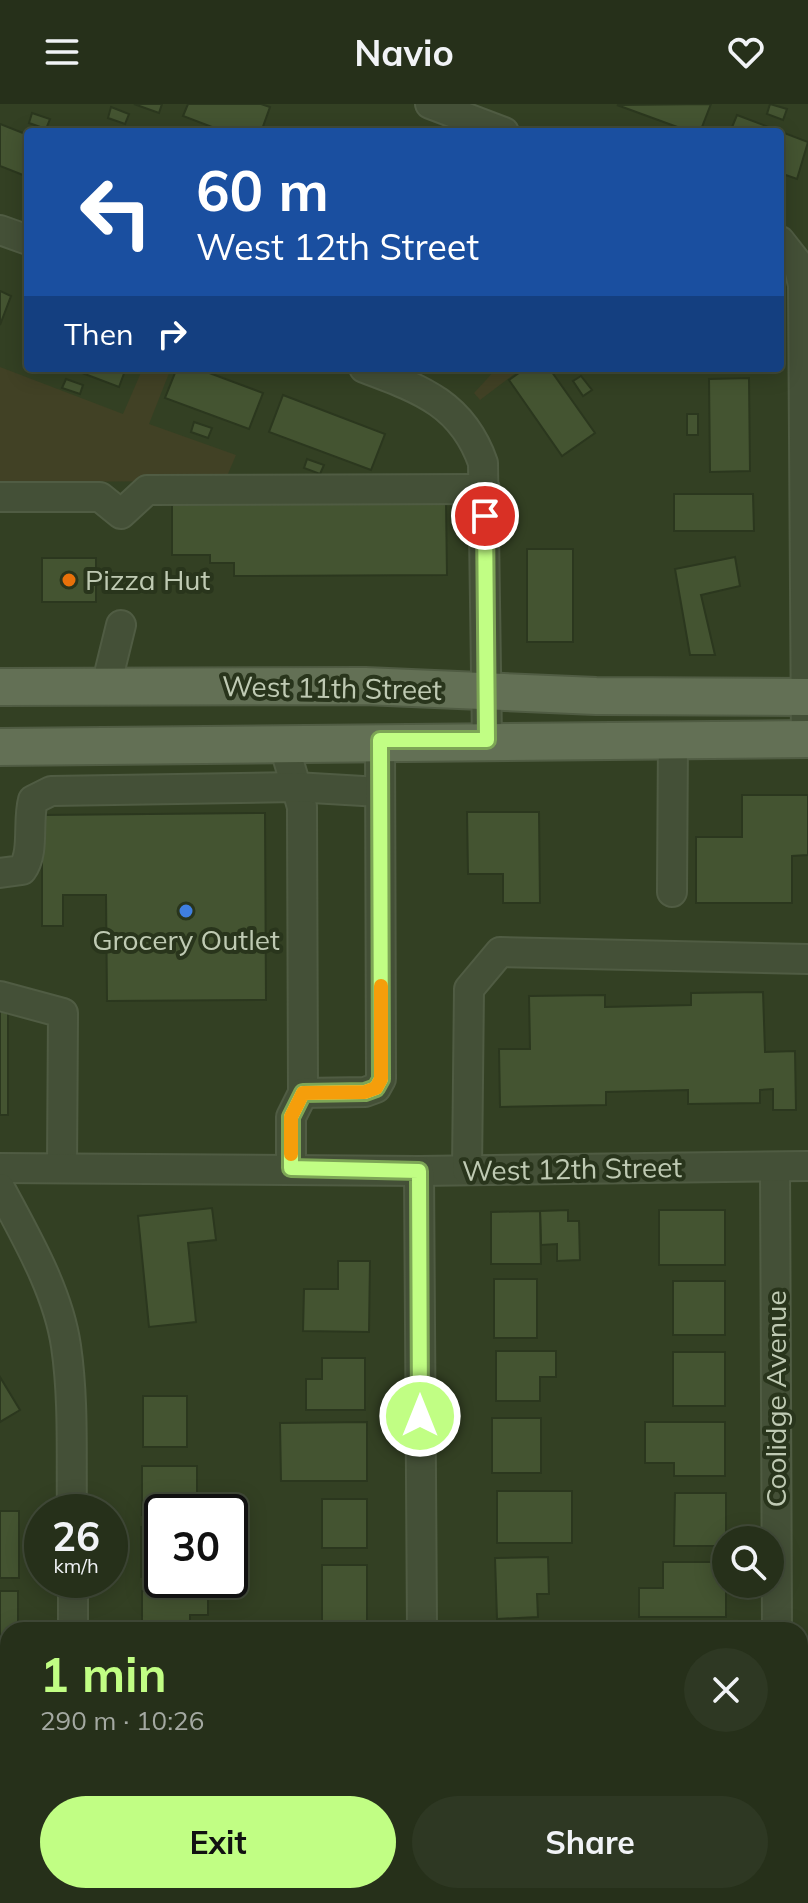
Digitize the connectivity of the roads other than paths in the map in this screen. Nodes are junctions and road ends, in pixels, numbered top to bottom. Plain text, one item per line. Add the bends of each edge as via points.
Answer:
1 (430, 104) edge
2 (493, 128) edge
3 (0, 230) edge
4 (24, 239) edge
5 (784, 246) edge
6 (806, 344) edge
7 (373, 372) edge
8 (485, 489) junction
9 (0, 497) edge
10 (806, 505) edge
11 (121, 625) dead end
12 (106, 686) junction
13 (0, 687) edge
14 (487, 693) junction
15 (807, 697) edge
16 (673, 739) junction
17 (807, 739) edge
18 (380, 740) junction
19 (487, 740) junction
20 (283, 742) junction
21 (0, 747) edge
22 (295, 787) junction
23 (380, 792) junction
24 (0, 873) edge
25 (672, 892) dead end
26 (808, 959) edge
27 (0, 996) edge
28 (303, 1093) junction
29 (808, 1166) edge
30 (775, 1167) junction
31 (0, 1168) edge
32 (62, 1168) junction
33 (291, 1168) junction
34 (467, 1170) junction
35 (419, 1171) junction
36 (0, 1188) edge
37 (71, 1494) edge
38 (73, 1598) edge
39 (73, 1622) edge
40 (422, 1622) edge
41 (777, 1622) edge

1 - 2 street
3 - 4 street
5 - 6 street via 798,264 803,285
6 - 10 street
7 - 8 street via 429,396 458,416 483,463
8 - 9 street via 147,490 121,514 100,497
8 - 14 street
10 - 15 street
11 - 12 street
12 - 13 main road, West 11th Street
12 - 14 main road, West 11th Street via 365,686
14 - 15 main road, West 11th Street
14 - 19 street
15 - 17 street
16 - 17 main road, West 11th Street
16 - 19 main road, West 11th Street
16 - 25 street
18 - 19 main road, West 11th Street
18 - 20 main road, West 11th Street
18 - 23 street
20 - 21 main road, West 11th Street
20 - 22 street
22 - 23 street
22 - 24 street via 51,791 33,800 28,862 22,870
22 - 28 street via 302,807
23 - 28 street via 381,1079 365,1092
26 - 34 street via 500,952 469,989
27 - 32 street via 63,1013
28 - 33 street via 291,1117
29 - 30 street, West 12th Street
30 - 34 street, West 12th Street
30 - 41 street, Coolidge Avenue
31 - 32 street, West 12th Street
32 - 33 street, West 12th Street
33 - 35 street, West 12th Street
34 - 35 street, West 12th Street
35 - 40 street
36 - 37 street via 34,1255 66,1346
38 - 39 street

